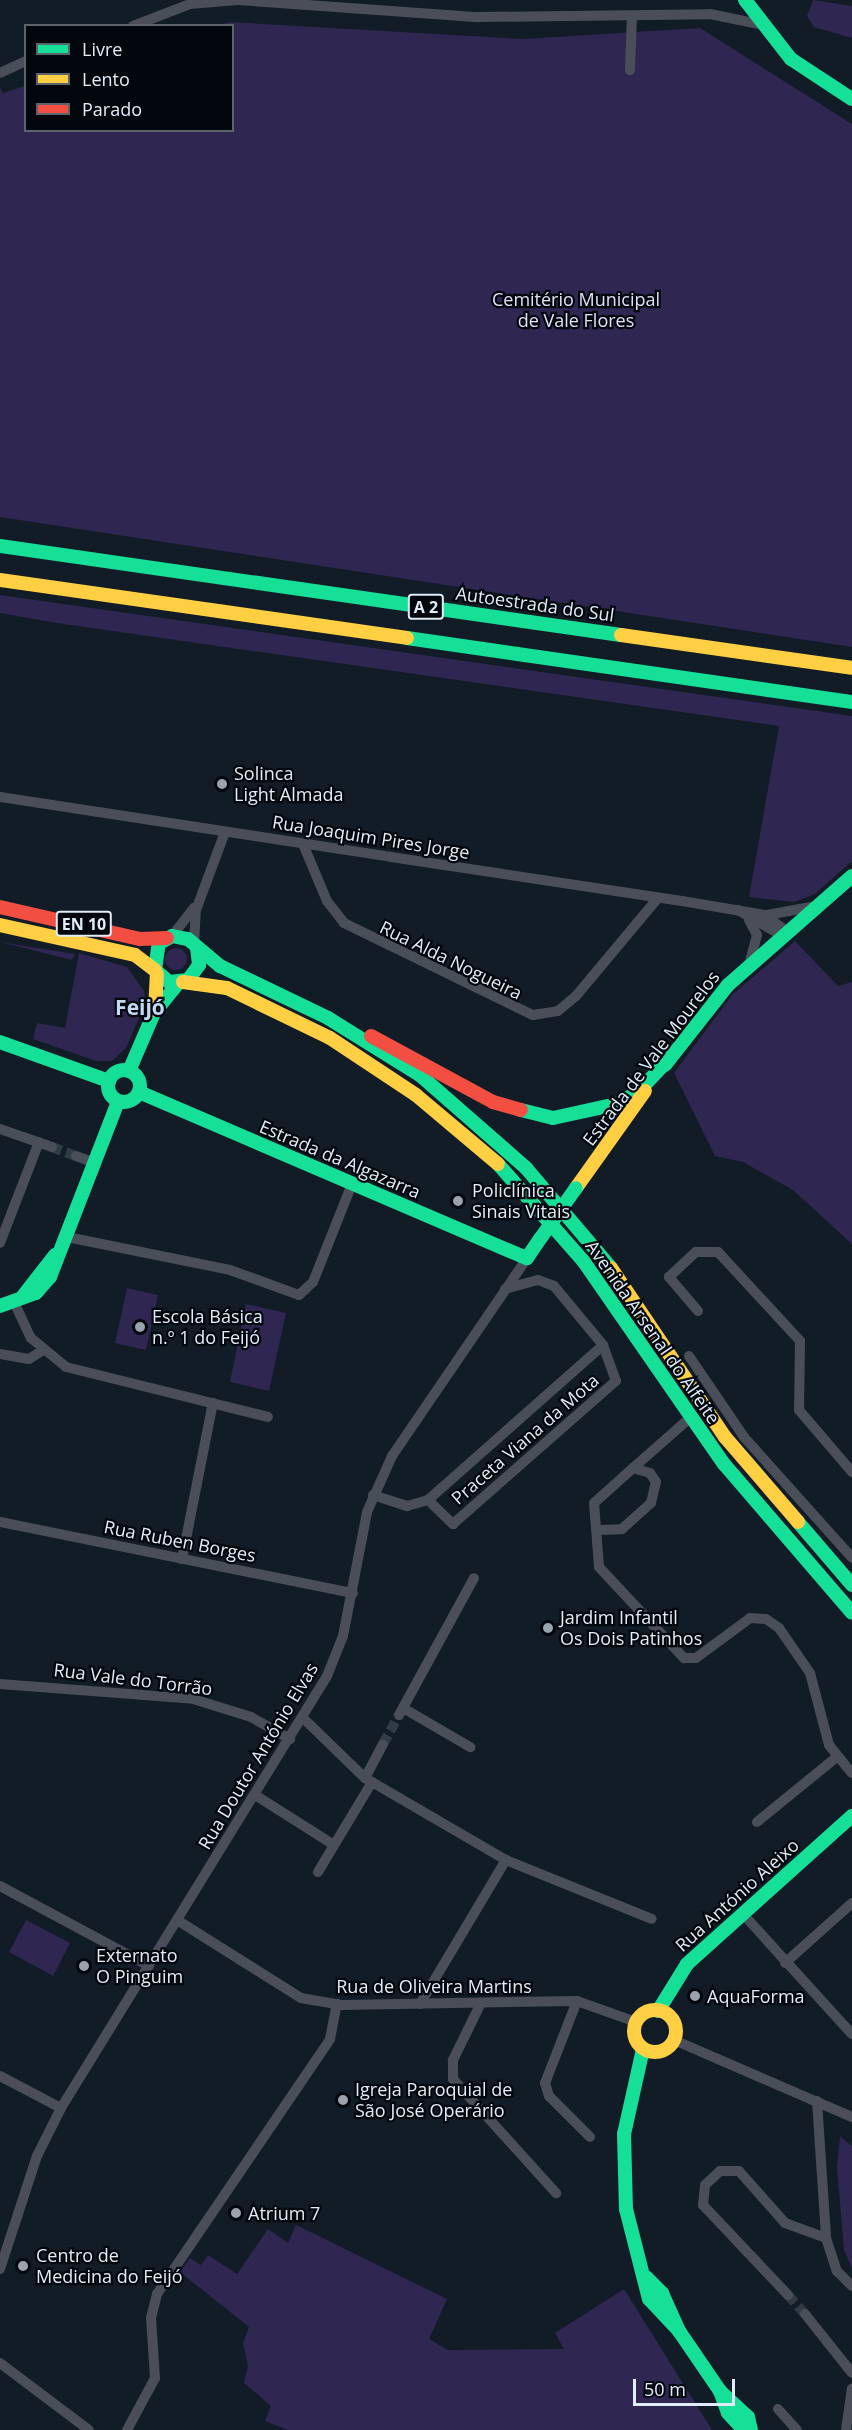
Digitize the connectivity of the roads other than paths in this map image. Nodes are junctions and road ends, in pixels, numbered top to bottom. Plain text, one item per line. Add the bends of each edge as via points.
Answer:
1 (745, 0) edge
2 (632, 15) junction
3 (138, 24) edge
4 (763, 25) junction
5 (24, 62) edge
6 (630, 70) dead end
7 (0, 73) edge
8 (852, 99) edge
9 (0, 546) edge
10 (0, 580) edge
11 (852, 668) edge
12 (852, 702) edge
13 (0, 797) edge
14 (225, 832) junction
15 (303, 844) junction
16 (852, 876) edge
17 (658, 898) junction
18 (198, 900) junction
19 (817, 906) junction
20 (0, 907) edge
21 (738, 910) junction
22 (765, 915) junction
23 (748, 917) junction
24 (0, 925) edge
25 (782, 935) junction
26 (169, 937) junction
27 (196, 946) junction
28 (749, 965) junction
29 (156, 972) junction
30 (181, 982) junction
31 (265, 986) junction
32 (154, 1013) junction
33 (0, 1042) edge
34 (670, 1057) junction
35 (129, 1071) junction
36 (109, 1081) junction
37 (139, 1092) junction
38 (118, 1102) junction
39 (0, 1129) edge
40 (39, 1143) junction
41 (52, 1147) tunnel mouth
42 (76, 1156) tunnel mouth
43 (95, 1163) junction
44 (352, 1184) junction
45 (67, 1237) junction
46 (0, 1243) edge
47 (527, 1258) junction
48 (505, 1290) junction
49 (18, 1299) junction
50 (0, 1306) edge
51 (698, 1311) dead end
52 (603, 1345) junction
53 (42, 1351) junction
54 (0, 1354) edge
55 (689, 1356) dead end
56 (213, 1403) junction
57 (268, 1417) dead end
58 (690, 1418) junction
59 (633, 1468) junction
60 (852, 1472) edge
61 (373, 1495) junction
62 (428, 1500) junction
63 (0, 1522) edge
64 (598, 1530) junction
65 (852, 1558) edge
66 (182, 1559) junction
67 (474, 1578) dead end
68 (852, 1585) edge
69 (353, 1593) junction
70 (852, 1613) edge
71 (0, 1684) edge
72 (303, 1718) junction
73 (290, 1739) junction
74 (383, 1744) tunnel mouth
75 (470, 1747) dead end
76 (838, 1756) junction
77 (852, 1773) edge
78 (368, 1780) junction
79 (255, 1795) junction
80 (852, 1816) edge
81 (757, 1822) dead end
82 (334, 1845) junction
83 (506, 1860) junction
84 (318, 1872) dead end
85 (0, 1886) edge
86 (852, 1903) edge
87 (743, 1914) junction
88 (652, 1919) dead end
89 (177, 1920) junction
90 (785, 1963) junction
91 (149, 1966) junction
92 (577, 2001) junction
93 (481, 2002) junction
94 (337, 2004) junction
95 (420, 2004) junction
96 (658, 2011) junction
97 (636, 2022) junction
98 (852, 2034) edge
99 (674, 2040) junction
100 (644, 2049) junction
101 (0, 2076) edge
102 (817, 2102) junction
103 (61, 2108) junction
104 (852, 2117) edge
105 (590, 2137) dead end
106 (556, 2193) dead end
107 (826, 2238) junction
108 (0, 2270) edge
109 (852, 2286) edge
110 (788, 2295) tunnel mouth
111 (805, 2314) tunnel mouth
112 (0, 2363) edge
113 (852, 2373) edge
114 (852, 2388) edge
115 (720, 2391) junction
116 (778, 2409) dead end
117 (89, 2430) edge
118 (127, 2430) edge
119 (744, 2430) edge
120 (751, 2430) edge
121 (797, 2430) edge
122 (846, 2430) edge

1 - 4 main road
2 - 3 street via 478,17 238,0 190,4
2 - 4 street via 710,15
2 - 6 street
4 - 8 main road via 806,73
5 - 7 street
9 - 11 main road, Autoestrada do Sul / A 2
10 - 12 main road, A 2
13 - 14 street, Rua Joaquim Pires Jorge
14 - 15 street, Rua Joaquim Pires Jorge
14 - 18 street
15 - 17 street, Rua Joaquim Pires Jorge
15 - 17 street, Rua Alda Nogueira via 327,902 344,923 533,1015 558,1011 576,996
16 - 19 main road, Estrada de Vale Mourelos
17 - 21 street, Rua Joaquim Pires Jorge
18 - 26 street
18 - 27 street
19 - 22 street, Rua Joaquim Pires Jorge
19 - 25 main road, Estrada de Vale Mourelos
20 - 26 main road, EN 10 via 140,939
21 - 22 street, Rua Joaquim Pires Jorge
21 - 23 street, Rua Joaquim Pires Jorge
22 - 25 street via 781,927
23 - 25 street, Rua Joaquim Pires Jorge
23 - 28 street via 757,935
24 - 29 main road, EN 10 via 135,955
25 - 28 main road, Estrada de Vale Mourelos
26 - 27 main road
26 - 29 main road via 154,951
27 - 30 main road via 197,970
27 - 31 main road, Avenida Arsenal do Alfeite via 220,966
28 - 34 main road, Estrada de Vale Mourelos
29 - 30 main road
29 - 32 main road
30 - 32 main road
30 - 58 main road, Avenida Arsenal do Alfeite via 218,984 311,1028 402,1085 468,1136 526,1192 584,1262
31 - 34 main road via 493,1102 540,1116 585,1115 617,1104 638,1092
31 - 68 main road, Avenida Arsenal do Alfeite via 421,1077 537,1179 617,1275 725,1437
32 - 35 main road
33 - 36 main road
34 - 47 main road, Estrada de Vale Mourelos, bridge
35 - 36 main road via 117,1072
35 - 37 main road via 140,1082
36 - 38 main road via 110,1093
37 - 38 main road via 133,1100
37 - 44 main road, Estrada da Algazarra
38 - 43 main road
39 - 40 street
40 - 41 street
40 - 46 street
42 - 43 street
43 - 45 main road
44 - 45 street via 313,1282 298,1295 220,1268
44 - 47 main road, Estrada da Algazarra
45 - 49 main road via 60,1251
47 - 48 street, Rua Doutor António Elvas
48 - 52 street, Praceta Viana da Mota via 538,1280 554,1286
48 - 61 street, Rua Doutor António Elvas via 392,1456
49 - 50 main road
49 - 53 street
51 - 60 street via 669,1277 696,1252 718,1252 800,1341 799,1410
52 - 62 street, Praceta Viana da Mota
52 - 62 street, Praceta Viana da Mota via 616,1381 453,1524
53 - 54 street via 29,1359
53 - 56 street via 66,1367
55 - 65 street via 744,1437
56 - 57 street
56 - 66 street
58 - 59 street
58 - 70 main road, Avenida Arsenal do Alfeite
59 - 64 street via 594,1503 592,1518
59 - 64 street via 643,1469 657,1482 651,1503 622,1529
61 - 62 street, Praceta Viana da Mota via 407,1506
61 - 69 street, Rua Doutor António Elvas
63 - 66 street, Rua Ruben Borges
64 - 76 street via 599,1567 684,1658 696,1658 750,1618 766,1619 779,1628 810,1673 827,1738
66 - 69 street, Rua Ruben Borges
67 - 75 street via 401,1711
69 - 72 street, Rua Doutor António Elvas via 336,1657
71 - 73 street, Rua Vale do Torrão via 193,1700 251,1717
72 - 73 street, Rua Doutor António Elvas
72 - 78 street
73 - 79 street, Rua Doutor António Elvas
74 - 78 street
76 - 77 street
76 - 81 street
78 - 82 street
78 - 83 street
79 - 82 street
79 - 89 street, Rua Doutor António Elvas
80 - 87 main road, Rua António Aleixo
82 - 84 street
83 - 88 street
83 - 95 street
85 - 91 street
86 - 90 street
87 - 90 street
87 - 96 main road, Rua António Aleixo via 687,1964
89 - 91 street, Rua Doutor António Elvas
89 - 94 street, Rua de Oliveira Martins via 301,1998
90 - 98 street
91 - 103 street, Rua Doutor António Elvas
92 - 93 street, Rua de Oliveira Martins
92 - 97 street, Rua de Oliveira Martins
92 - 105 street via 545,2083 549,2096
93 - 95 street, Rua de Oliveira Martins
93 - 106 street via 453,2060 453,2079
94 - 95 street, Rua de Oliveira Martins
94 - 118 street via 330,2039 157,2294 151,2318 155,2378
96 - 97 main road
96 - 99 main road via 671,2019
97 - 100 main road via 634,2034
99 - 100 main road via 664,2050
99 - 102 street
100 - 115 main road via 630,2093 623,2175 628,2223 646,2277 662,2293 679,2331
101 - 103 street
102 - 104 street
102 - 107 street
103 - 108 street, Rua Doutor António Elvas via 37,2156
107 - 109 street via 837,2271
107 - 110 street via 785,2223 739,2171 720,2171 705,2185 703,2205
111 - 113 street
112 - 117 street
114 - 122 street
115 - 119 main road via 728,2413
115 - 120 main road via 748,2417
116 - 121 street

